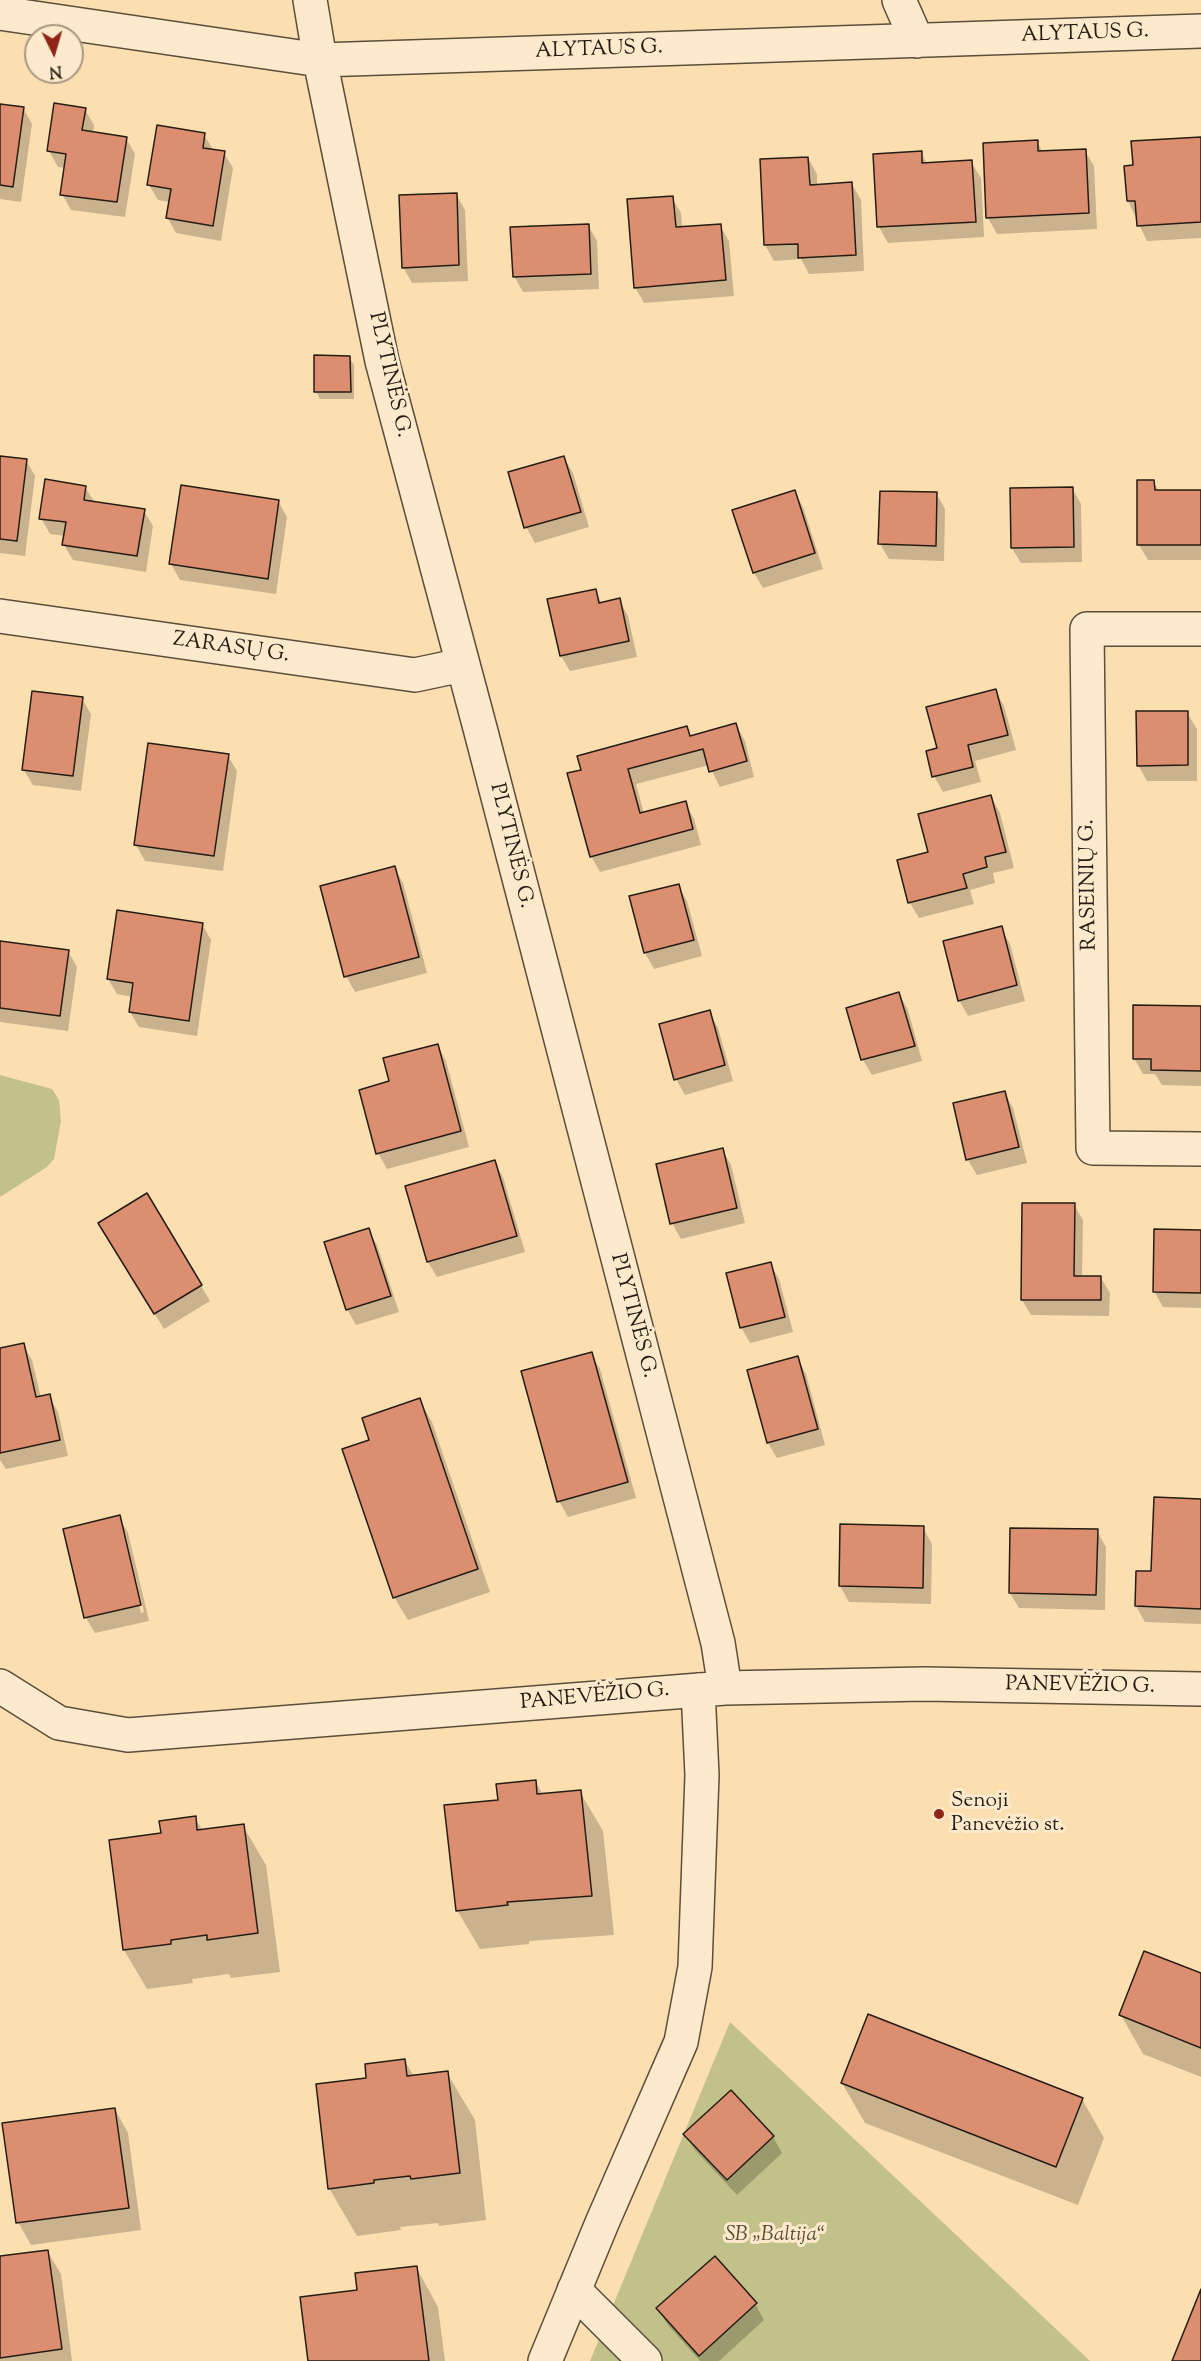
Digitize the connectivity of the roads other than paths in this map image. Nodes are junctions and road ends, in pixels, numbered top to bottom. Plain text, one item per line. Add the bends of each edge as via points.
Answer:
1 (310, 0) edge
2 (899, 0) edge
3 (0, 13) edge
4 (1201, 31) edge
5 (918, 41) junction
6 (320, 60) junction
7 (0, 616) edge
8 (1201, 629) edge
9 (462, 665) junction
10 (1201, 1149) edge
11 (0, 1686) edge
12 (711, 1689) junction
13 (1201, 1689) edge
14 (574, 2290) junction
15 (545, 2361) edge
16 (645, 2361) edge

1 - 6 street, PLYTINĖS G.
2 - 5 street
3 - 6 street, ALYTAUS G.
4 - 5 street, ALYTAUS G.
5 - 6 street, ALYTAUS G.
6 - 9 street, PLYTINĖS G. via 382,362
7 - 9 street, ZARASŲ G. via 415,675
8 - 10 street, RASEINIŲ G. via 1087,629 1093,1148
9 - 12 street, PLYTINĖS G. via 717,1643
11 - 12 street, PANEVĖŽIO G. via 59,1723 128,1735
12 - 13 street, PANEVĖŽIO G. via 924,1684
12 - 14 street, PLYTINĖS G. via 702,1775 695,1967 681,2042
14 - 15 street, PLYTINĖS G.
14 - 16 street

